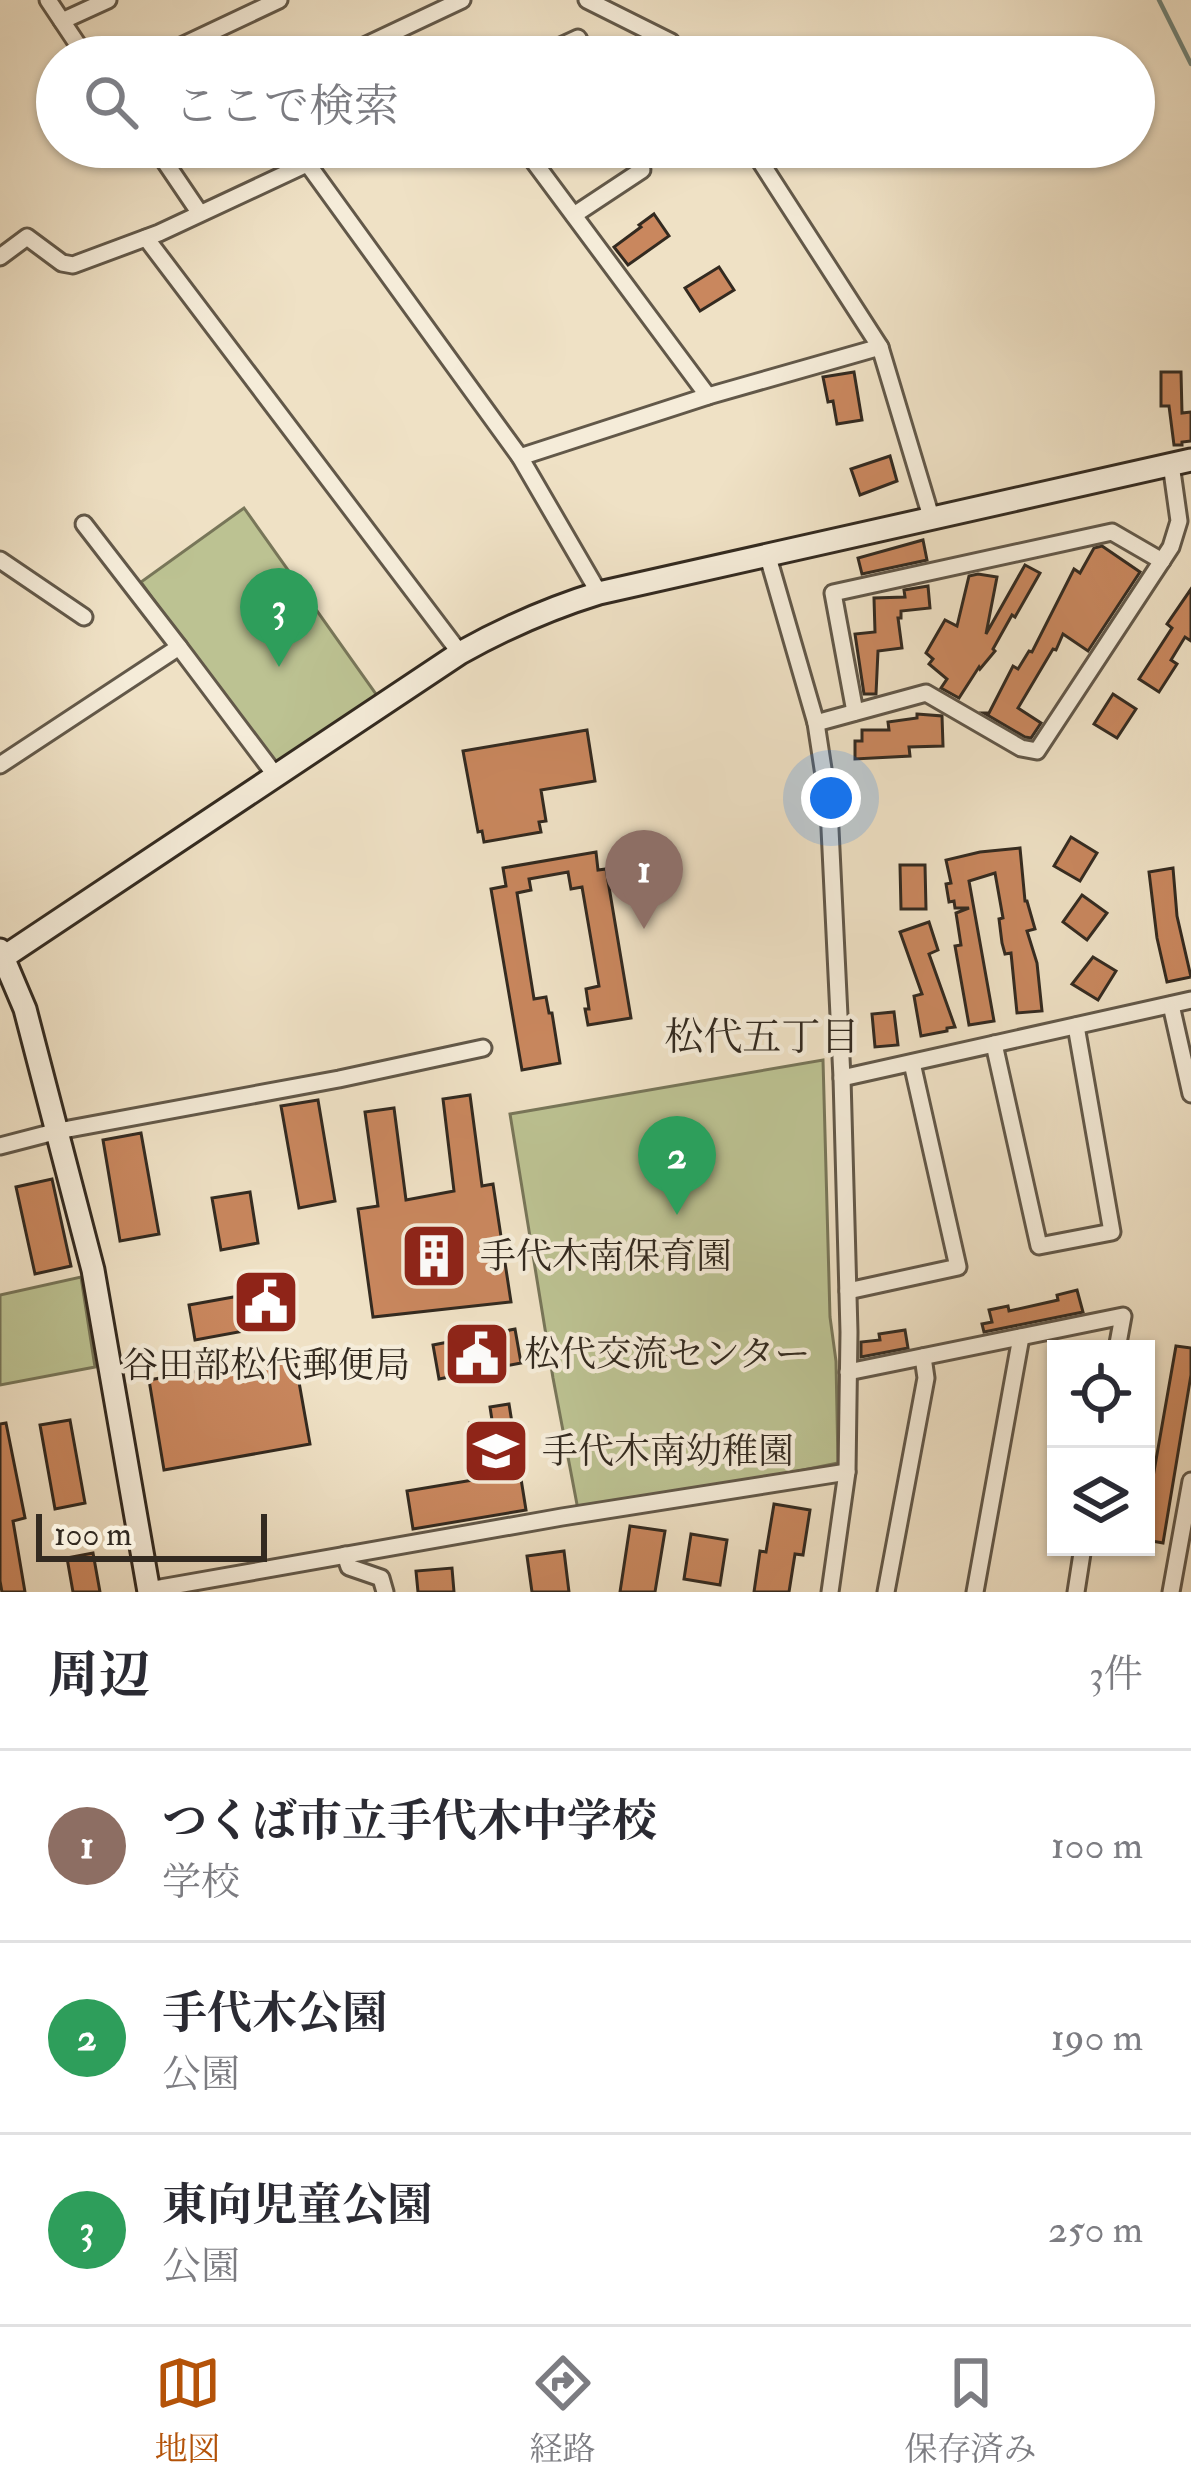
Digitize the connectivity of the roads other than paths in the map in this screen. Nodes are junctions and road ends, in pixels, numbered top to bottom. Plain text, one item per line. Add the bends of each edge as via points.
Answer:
1 (48, 0) edge
2 (108, 0) edge
3 (279, 0) edge
4 (462, 0) edge
5 (587, 0) edge
6 (62, 21) junction
7 (72, 36) edge
8 (203, 36) edge
9 (394, 36) edge
10 (658, 36) edge
11 (169, 168) edge
12 (298, 168) edge
13 (310, 168) edge
14 (539, 168) edge
15 (640, 168) edge
16 (765, 168) edge
17 (200, 212) junction
18 (574, 215) junction
19 (146, 238) junction
20 (0, 256) edge
21 (880, 346) junction
22 (708, 396) junction
23 (520, 457) junction
24 (1181, 462) edge
25 (932, 520) junction
26 (84, 524) dead end
27 (768, 557) junction
28 (0, 560) edge
29 (1162, 561) junction
30 (599, 593) junction
31 (84, 617) dead end
32 (179, 647) junction
33 (460, 653) junction
34 (855, 712) junction
35 (816, 723) junction
36 (0, 765) edge
37 (276, 776) junction
38 (2, 953) edge
39 (8, 986) edge
40 (1191, 1000) edge
41 (1172, 1005) junction
42 (1076, 1026) junction
43 (994, 1044) junction
44 (483, 1048) dead end
45 (912, 1063) junction
46 (842, 1078) junction
47 (1191, 1094) edge
48 (58, 1131) junction
49 (0, 1146) edge
50 (848, 1292) junction
51 (1021, 1337) junction
52 (1119, 1340) edge
53 (923, 1357) junction
54 (848, 1372) junction
55 (847, 1472) junction
56 (1191, 1481) edge
57 (345, 1556) junction
58 (1082, 1556) edge
59 (149, 1591) edge
60 (385, 1592) edge
61 (830, 1592) edge
62 (886, 1592) edge
63 (974, 1592) edge
64 (1076, 1592) edge
65 (1171, 1592) edge

1 - 6 street
2 - 6 street
3 - 8 street
4 - 9 street
5 - 10 street
6 - 7 street
11 - 17 street
12 - 17 street
13 - 23 street
14 - 18 street
15 - 18 street
16 - 21 street
17 - 19 street
18 - 22 street
19 - 20 street via 73,265 27,238
19 - 33 street
21 - 22 street
21 - 25 street
22 - 23 street
23 - 30 street
24 - 25 street
24 - 29 street via 1179,521
25 - 27 street
26 - 32 street
27 - 30 street
27 - 35 street
28 - 31 street
29 - 34 street via 1037,751 926,693
29 - 34 street via 1112,532 833,593
30 - 33 street
32 - 36 street
32 - 37 street
33 - 37 street
34 - 35 street
35 - 46 street via 829,808
37 - 38 street
38 - 39 street
39 - 48 street
40 - 41 street
41 - 42 street
41 - 47 street
42 - 43 street
42 - 43 street via 1112,1232 1039,1246
43 - 45 street
44 - 48 street
45 - 46 street
45 - 50 street via 958,1267
46 - 50 street
48 - 49 street
48 - 59 street via 93,1270
50 - 54 street
51 - 52 street via 1123,1316
51 - 53 street
51 - 63 street
53 - 54 street
53 - 62 street via 926,1378
54 - 55 street
55 - 57 street
55 - 61 street
56 - 65 street
57 - 59 street
57 - 60 street via 349,1567 381,1577
58 - 64 street

